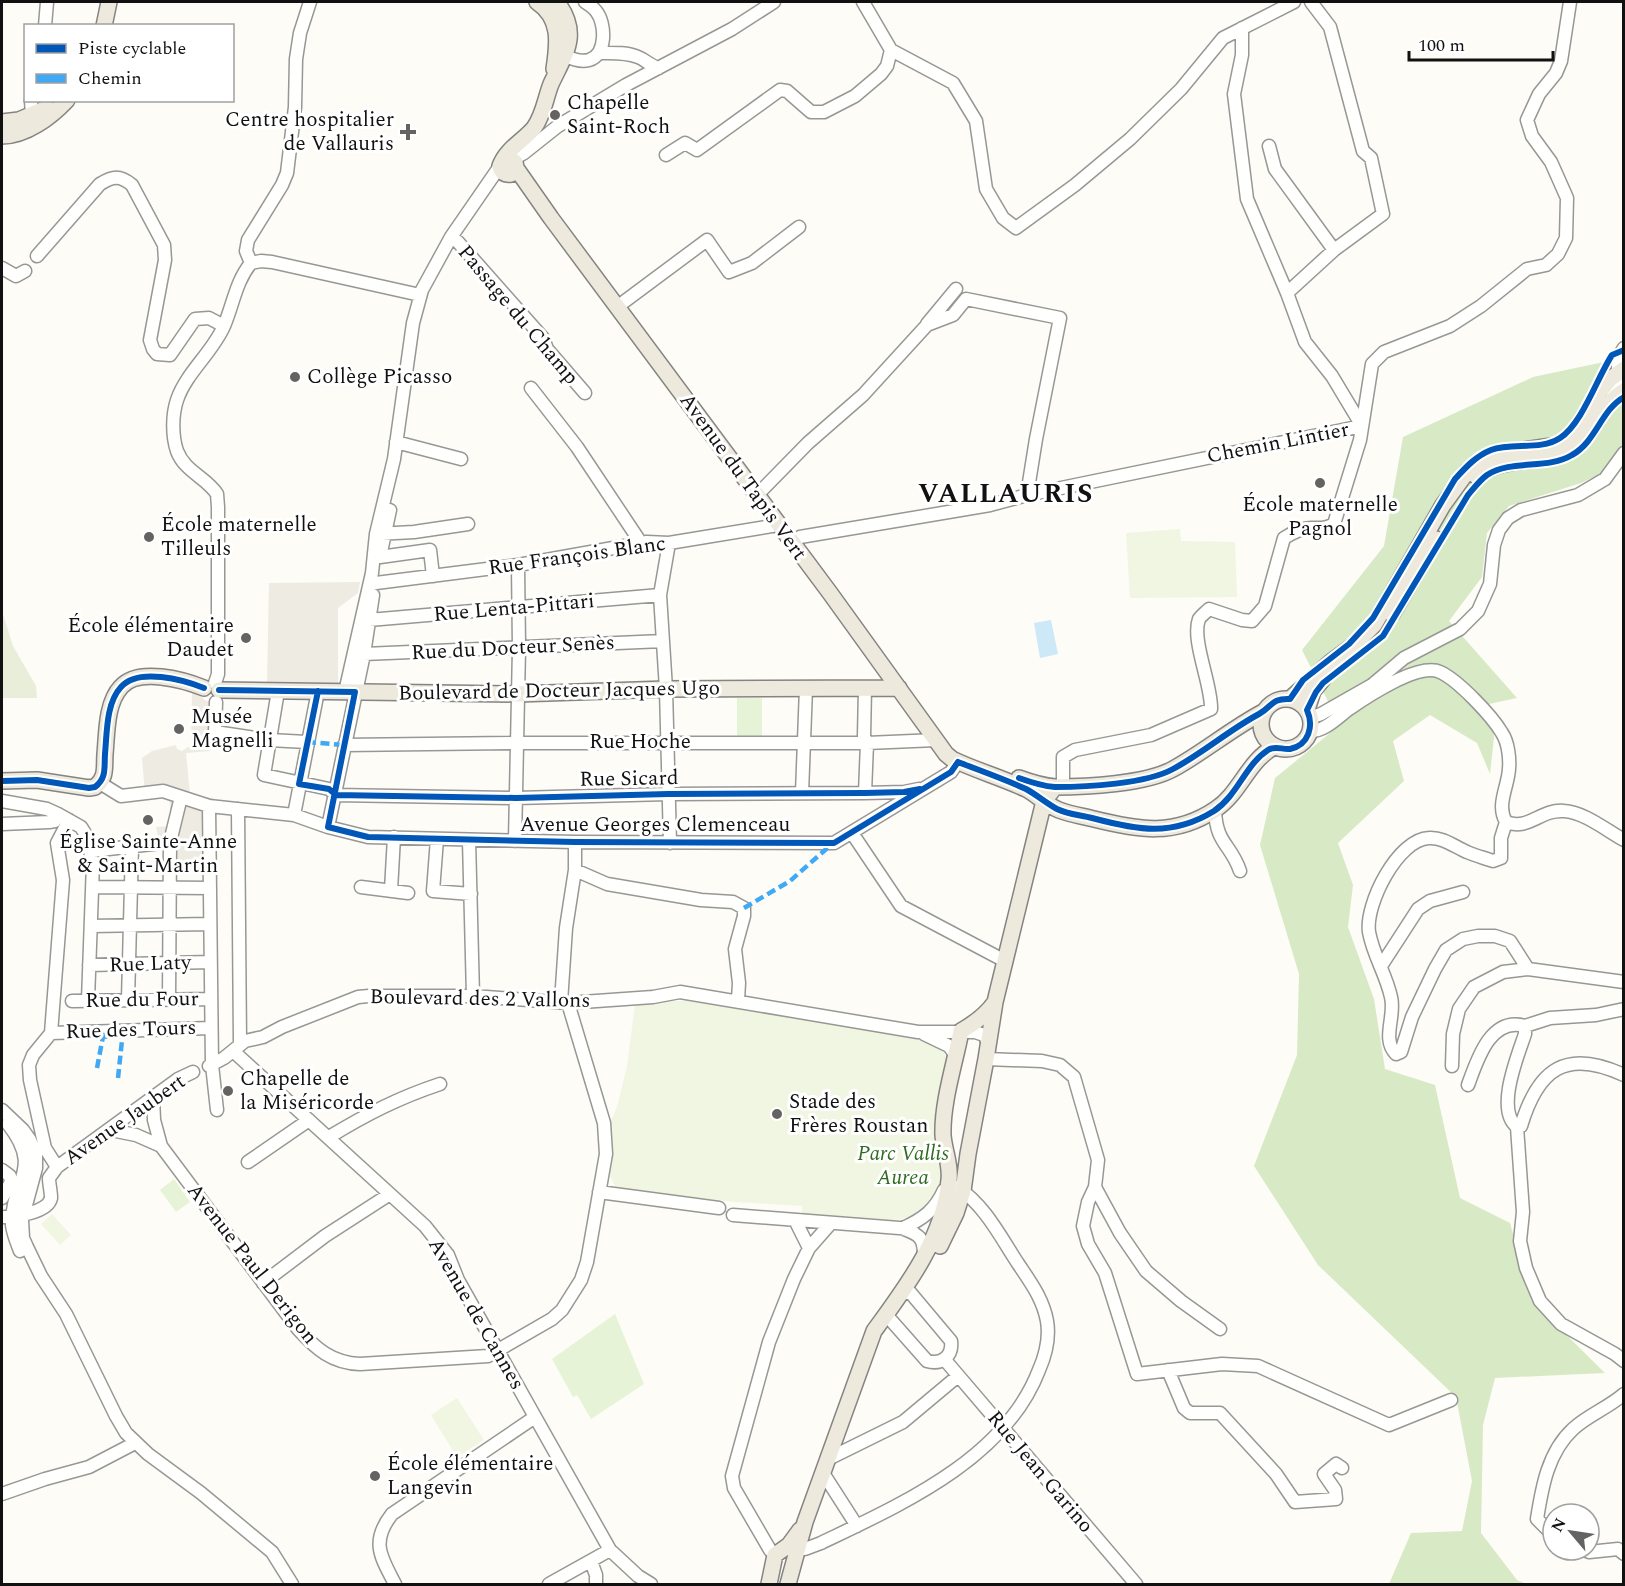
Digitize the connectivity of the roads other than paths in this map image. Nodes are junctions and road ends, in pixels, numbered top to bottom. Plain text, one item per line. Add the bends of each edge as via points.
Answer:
1 (47, 2) edge
2 (109, 2) edge
3 (310, 2) edge
4 (585, 2) edge
5 (774, 2) edge
6 (863, 2) edge
7 (1294, 2) edge
8 (1311, 2) edge
9 (1570, 2) edge
10 (551, 6) edge
11 (45, 24) edge
12 (104, 24) edge
13 (1242, 28) junction
14 (603, 41) junction
15 (891, 50) junction
16 (599, 53) junction
17 (622, 53) junction
18 (566, 56) junction
19 (659, 68) junction
20 (550, 86) junction
21 (56, 102) edge
22 (66, 102) edge
23 (32, 114) edge
24 (2, 122) edge
25 (2, 136) edge
26 (1269, 146) dead end
27 (666, 155) dead end
28 (510, 166) junction
29 (799, 227) dead end
30 (451, 237) junction
31 (1334, 250) junction
32 (38, 256) dead end
33 (251, 263) junction
34 (2, 268) edge
35 (25, 271) dead end
36 (956, 289) dead end
37 (1287, 293) junction
38 (420, 301) junction
39 (617, 307) junction
40 (927, 325) junction
41 (224, 326) junction
42 (1623, 348) edge
43 (1620, 372) edge
44 (531, 388) dead end
45 (585, 393) dead end
46 (1617, 395) edge
47 (1362, 426) junction
48 (400, 443) junction
49 (1623, 453) edge
50 (461, 459) dead end
51 (757, 495) junction
52 (1027, 495) junction
53 (468, 524) dead end
54 (778, 525) junction
55 (380, 534) junction
56 (790, 542) junction
57 (640, 543) junction
58 (669, 543) junction
59 (378, 554) junction
60 (518, 565) junction
61 (375, 576) junction
62 (433, 576) junction
63 (660, 596) junction
64 (518, 607) junction
65 (366, 623) junction
66 (663, 640) junction
67 (519, 648) junction
68 (361, 650) junction
69 (899, 687) junction
70 (806, 688) junction
71 (865, 688) junction
72 (666, 689) junction
73 (214, 691) junction
74 (278, 691) junction
75 (318, 691) junction
76 (350, 692) junction
77 (518, 694) junction
78 (1290, 699) junction
79 (1263, 712) junction
80 (1309, 720) junction
81 (270, 740) junction
82 (936, 740) junction
83 (307, 742) junction
84 (667, 742) junction
85 (802, 742) junction
86 (517, 743) junction
87 (867, 743) junction
88 (344, 745) junction
89 (1274, 747) junction
90 (105, 757) junction
91 (958, 762) junction
92 (2, 781) edge
93 (100, 783) junction
94 (299, 784) junction
95 (77, 785) junction
96 (1059, 786) junction
97 (923, 788) junction
98 (802, 793) junction
99 (865, 793) junction
100 (668, 794) junction
101 (336, 795) junction
102 (181, 797) junction
103 (516, 798) junction
104 (2, 801) edge
105 (1044, 801) junction
106 (209, 806) junction
107 (238, 809) junction
108 (1215, 810) junction
109 (294, 815) junction
110 (64, 817) junction
111 (1194, 822) junction
112 (1506, 822) junction
113 (2, 824) edge
114 (328, 827) junction
115 (852, 833) junction
116 (1219, 836) junction
117 (394, 837) junction
118 (437, 839) junction
119 (469, 840) junction
120 (1623, 840) edge
121 (515, 841) junction
122 (170, 842) junction
123 (575, 842) junction
124 (670, 843) junction
125 (132, 847) junction
126 (91, 851) junction
127 (575, 870) junction
128 (1240, 871) dead end
129 (362, 886) dead end
130 (93, 887) junction
131 (130, 887) junction
132 (170, 887) junction
133 (210, 888) junction
134 (391, 890) junction
135 (1463, 891) dead end
136 (408, 893) dead end
137 (471, 894) junction
138 (210, 924) junction
139 (170, 925) junction
140 (91, 926) junction
141 (130, 926) junction
142 (1005, 961) junction
143 (210, 962) junction
144 (169, 963) junction
145 (129, 964) junction
146 (89, 965) junction
147 (1381, 966) junction
148 (1528, 969) junction
149 (1623, 982) edge
150 (474, 996) junction
151 (211, 999) junction
152 (88, 1000) junction
153 (128, 1000) junction
154 (169, 1000) junction
155 (738, 1000) junction
156 (72, 1001) dead end
157 (565, 1002) junction
158 (995, 1002) junction
159 (1623, 1009) edge
160 (1525, 1026) junction
161 (961, 1031) junction
162 (918, 1032) junction
163 (51, 1033) junction
164 (212, 1034) junction
165 (237, 1047) junction
166 (987, 1052) junction
167 (956, 1056) junction
168 (210, 1066) junction
169 (1452, 1066) dead end
170 (193, 1072) dead end
171 (1623, 1075) edge
172 (440, 1084) dead end
173 (1468, 1085) dead end
174 (153, 1097) junction
175 (2, 1110) edge
176 (218, 1110) dead end
177 (2, 1115) edge
178 (309, 1120) junction
179 (1515, 1126) junction
180 (111, 1130) junction
181 (329, 1137) junction
182 (161, 1146) junction
183 (946, 1152) junction
184 (968, 1154) junction
185 (248, 1162) dead end
186 (57, 1167) junction
187 (2, 1170) edge
188 (957, 1186) junction
189 (1095, 1187) junction
190 (599, 1192) junction
191 (390, 1194) junction
192 (2, 1198) edge
193 (719, 1208) dead end
194 (14, 1215) edge
195 (733, 1215) dead end
196 (795, 1220) junction
197 (831, 1223) junction
198 (919, 1228) junction
199 (809, 1248) junction
200 (924, 1256) junction
201 (924, 1272) junction
202 (263, 1283) junction
203 (904, 1293) junction
204 (889, 1315) junction
205 (1220, 1329) dead end
206 (497, 1352) junction
207 (945, 1360) junction
208 (1623, 1361) edge
209 (1168, 1370) junction
210 (958, 1376) junction
211 (1623, 1394) edge
212 (1451, 1400) dead end
213 (535, 1417) junction
214 (1004, 1429) junction
215 (135, 1443) junction
216 (826, 1466) junction
217 (1342, 1468) dead end
218 (2, 1494) edge
219 (805, 1522) junction
220 (1541, 1523) edge
221 (858, 1526) junction
222 (610, 1550) junction
223 (1601, 1551) edge
224 (1623, 1554) edge
225 (776, 1557) junction
226 (795, 1558) junction
227 (591, 1561) junction
228 (1122, 1579) edge
229 (292, 1584) edge
230 (395, 1584) edge
231 (549, 1584) edge
232 (596, 1584) edge
233 (651, 1584) edge
234 (769, 1584) edge
235 (788, 1584) edge
236 (1136, 1584) edge

1 - 11 street
2 - 12 main road
3 - 33 street via 296,59 287,173 248,240 246,251
4 - 14 street via 596,11 603,25
5 - 19 street
6 - 15 street
7 - 13 street
8 - 31 street via 1330,27 1363,151 1371,158 1383,214
9 - 47 street, Chemin Lintier via 1561,61 1527,120 1567,198 1566,238 1558,254 1545,265 1527,269 1450,326 1384,352 1372,364
10 - 18 main road via 563,9 569,27
10 - 20 main road via 557,46
13 - 15 street via 1223,38 1181,89 1130,139 1016,228 1003,218 986,189 976,121 953,82
13 - 37 street via 1242,54 1234,94 1247,199
14 - 16 street
14 - 17 street
15 - 27 street via 881,74 855,96 824,112 812,112 787,91 780,90 697,150 685,143
16 - 17 street
16 - 18 street via 589,60
17 - 19 street
18 - 20 main road
19 - 28 street via 558,126
20 - 28 main road via 542,114 508,152
21 - 23 main road
22 - 23 main road via 56,111
23 - 24 main road
23 - 25 main road via 20,134
26 - 31 street via 1275,169
28 - 30 street
28 - 39 main road, Avenue du Tapis Vert
29 - 39 street via 752,263 729,272 707,240
30 - 38 street via 424,284
30 - 45 street, Passage du Champ via 543,338 547,349
31 - 37 street
32 - 41 street via 100,184 117,176 125,179 138,195 164,245 165,260 150,340 153,349 162,356 170,355 195,319 208,318
33 - 38 street via 272,262
33 - 41 street via 243,272
34 - 35 street via 15,276
36 - 40 street
37 - 47 street via 1305,342 1332,376
38 - 48 street
39 - 51 main road, Avenue du Tapis Vert
40 - 51 street via 863,395
40 - 52 street via 953,315 966,299 1060,318
41 - 73 street via 184,386 174,414 174,439 182,462 217,494 218,674
42 - 43 street
43 - 46 street
43 - 78 main road via 1601,390 1571,437 1559,445 1493,454 1467,472 1443,505 1374,625
44 - 57 street via 577,447
46 - 80 main road via 1575,448 1561,456 1500,464 1475,477 1382,630 1318,682
47 - 52 street, Chemin Lintier
47 - 96 street via 1334,524 1325,529 1293,532 1284,538 1265,606 1258,616 1252,621 1242,620 1209,609 1199,619 1198,639 1210,709 1151,735 1075,750 1063,757
48 - 50 street
48 - 55 street
49 - 80 street via 1605,479 1578,495 1521,510 1508,518 1494,545 1490,584 1478,611 1460,629 1404,658 1372,685
51 - 54 main road, Avenue du Tapis Vert
52 - 56 street, Chemin Lintier
53 - 55 street
54 - 56 main road, Avenue du Tapis Vert
54 - 58 street, Rue François Blanc
55 - 59 street
56 - 69 main road, Avenue du Tapis Vert
57 - 58 street, Rue François Blanc
57 - 60 street, Rue François Blanc
58 - 63 street
59 - 61 street
59 - 62 street via 430,550
60 - 62 street, Rue François Blanc
60 - 64 street
61 - 62 street, Rue François Blanc
61 - 65 street
63 - 64 street, Rue Lenta-Pittari
63 - 66 street
64 - 65 street, Rue Lenta-Pittari
64 - 67 street
65 - 68 street
66 - 67 street, Rue du Docteur Senès
66 - 72 street
67 - 68 street, Rue du Docteur Senès
67 - 77 street
68 - 76 street
69 - 71 main road, Boulevard de Docteur Jacques Ugo
69 - 82 main road, Avenue du Tapis Vert
70 - 71 main road, Boulevard de Docteur Jacques Ugo
70 - 72 main road, Boulevard de Docteur Jacques Ugo
70 - 85 street
71 - 87 street
72 - 77 main road, Boulevard de Docteur Jacques Ugo
72 - 84 street
73 - 74 main road, Boulevard de Docteur Jacques Ugo
73 - 81 street via 215,732
73 - 90 main road, Boulevard de Docteur Jacques Ugo via 148,676 127,682 112,705
74 - 75 main road, Boulevard de Docteur Jacques Ugo
74 - 81 street
75 - 76 main road, Boulevard de Docteur Jacques Ugo
75 - 83 street
76 - 77 main road, Boulevard de Docteur Jacques Ugo
76 - 88 street
77 - 86 street
78 - 79 main road via 1277,700
78 - 80 main road via 1300,703
79 - 89 main road via 1261,732
79 - 96 main road via 1159,776
80 - 89 main road via 1302,743 1296,747
80 - 112 street via 1322,729 1413,673 1436,670 1456,681 1503,734 1509,755 1501,804
81 - 83 street
81 - 94 street, Rue Sicard via 264,775
82 - 87 street, Rue Hoche
82 - 91 main road, Avenue du Tapis Vert
83 - 94 street
84 - 85 street, Rue Hoche
84 - 86 street, Rue Hoche
84 - 100 street
85 - 87 street, Rue Hoche
85 - 98 street
86 - 88 street, Rue Hoche
86 - 103 street
87 - 99 street
88 - 101 street
89 - 108 main road via 1260,757
90 - 93 main road, Boulevard de Docteur Jacques Ugo
90 - 95 main road via 92,775
91 - 96 main road
91 - 97 street, Avenue Georges Clemenceau via 951,772
91 - 105 main road
92 - 95 main road
93 - 95 main road via 89,788
93 - 102 street, Avenue Georges Clemenceau via 121,796 163,791
94 - 101 street, Rue Sicard via 329,789
94 - 109 street
96 - 105 main road
97 - 99 street, Rue Sicard
97 - 115 street, Avenue Georges Clemenceau
98 - 99 street, Rue Sicard
98 - 100 street, Rue Sicard
100 - 103 street, Rue Sicard
100 - 124 street
101 - 103 street, Rue Sicard
101 - 114 street
102 - 106 street, Avenue Georges Clemenceau
102 - 122 street
103 - 121 street
104 - 110 street via 46,809
105 - 111 main road via 1059,810 1147,830
105 - 142 main road
106 - 107 street, Avenue Georges Clemenceau
106 - 133 street
107 - 109 street, Avenue Georges Clemenceau
107 - 165 street
108 - 111 main road
108 - 116 street
109 - 114 street, Avenue Georges Clemenceau
110 - 113 street via 49,822
110 - 126 street via 81,827
110 - 163 street via 57,843 63,880
111 - 116 street
112 - 120 street via 1516,826 1547,812 1564,811 1578,814
112 - 147 street via 1501,858 1493,861 1443,840 1428,838 1410,844 1380,885 1371,906 1369,929
114 - 117 street, Avenue Georges Clemenceau via 368,837
115 - 124 street, Avenue Georges Clemenceau via 834,843
115 - 142 street via 901,906
116 - 128 street
117 - 118 street, Avenue Georges Clemenceau
117 - 134 street
118 - 119 street, Avenue Georges Clemenceau
118 - 137 street via 434,891
119 - 121 street, Avenue Georges Clemenceau
119 - 137 street
121 - 123 street, Avenue Georges Clemenceau
122 - 125 street
122 - 132 street
123 - 124 street, Avenue Georges Clemenceau
123 - 127 street
125 - 126 street
125 - 131 street
126 - 130 street
127 - 155 street via 607,884 733,902 744,908 735,949
127 - 157 street via 566,928
129 - 134 street
130 - 131 street
130 - 140 street
131 - 132 street
131 - 141 street
132 - 133 street
132 - 139 street
133 - 138 street
134 - 136 street
135 - 147 street via 1418,909
137 - 150 street
138 - 139 street
138 - 143 street
139 - 141 street
139 - 144 street
140 - 141 street
140 - 146 street
141 - 145 street
142 - 158 main road
143 - 144 street, Rue Laty
143 - 151 street
144 - 145 street, Rue Laty
144 - 154 street
145 - 146 street, Rue Laty
145 - 153 street
146 - 152 street
147 - 148 street via 1392,1000 1389,1038 1396,1054 1401,1052 1412,1017 1446,950 1463,939 1496,936 1510,941
148 - 149 street
148 - 169 street via 1503,972 1474,987 1459,1008
150 - 157 street, Boulevard des 2 Vallons
150 - 165 street, Boulevard des 2 Vallons via 358,997
151 - 154 street, Rue du Four
151 - 164 street
152 - 153 street, Rue du Four
152 - 156 street, Rue du Four
153 - 154 street, Rue du Four
155 - 157 street, Boulevard des 2 Vallons via 680,992
155 - 162 street, Boulevard des 2 Vallons
157 - 190 street, Avenue Paul Derigon via 604,1123 606,1154
158 - 161 main road via 988,1012
158 - 166 main road
159 - 160 street via 1550,1018
160 - 173 street via 1511,1025 1497,1031 1485,1045
160 - 179 street via 1508,1089
161 - 162 street
161 - 166 street via 984,1035
161 - 167 main road
162 - 167 street via 949,1046
163 - 164 street, Rue des Tours
163 - 186 street via 29,1065 45,1148
164 - 168 street
165 - 168 street, Boulevard des 2 Vallons
165 - 178 street, Avenue de Cannes
166 - 184 main road
166 - 189 street via 1060,1065 1074,1077 1098,1160
167 - 183 main road via 943,1136
168 - 176 street
170 - 174 street, Avenue Jaubert
171 - 179 street via 1592,1064 1557,1068 1535,1089 1521,1126
172 - 181 street via 403,1096
174 - 180 street, Avenue Jaubert
174 - 182 street, Avenue Paul Derigon
175 - 194 street via 23,1130 36,1154 36,1168
177 - 194 street via 17,1135 24,1156 25,1174
178 - 181 street, Avenue de Cannes
178 - 185 street
179 - 208 street via 1522,1212 1520,1241 1540,1301 1561,1324
180 - 182 street
180 - 186 street, Avenue Jaubert
181 - 191 street, Avenue de Cannes
182 - 202 street, Avenue Paul Derigon
183 - 184 street
183 - 188 main road
184 - 188 main road
186 - 194 street, Avenue Jaubert via 49,1178 48,1204
187 - 192 street via 11,1182
188 - 198 street
188 - 198 main road via 942,1215
188 - 201 main road via 949,1230
188 - 214 street via 984,1211 1040,1297 1047,1323 1048,1349 1031,1391
189 - 205 street via 1146,1271
189 - 209 street via 1083,1226 1088,1244 1105,1273 1137,1374
190 - 193 street
190 - 206 street, Avenue Paul Derigon via 586,1262 572,1296 552,1319
191 - 202 street
191 - 206 street, Avenue de Cannes via 425,1226 448,1255
194 - 215 street via 12,1228 20,1251 66,1314 116,1416
195 - 196 street
196 - 197 street
196 - 199 street
197 - 198 street
197 - 199 street
198 - 200 main road
198 - 200 street
198 - 201 street via 938,1243
199 - 225 street via 769,1342 732,1476 734,1488
200 - 203 main road
201 - 203 main road
202 - 206 street, Avenue Paul Derigon via 309,1341 340,1361 360,1364 471,1358
203 - 204 main road
203 - 207 street via 951,1341 952,1348
204 - 207 street via 927,1360
204 - 216 main road via 867,1350
206 - 213 street, Avenue de Cannes
207 - 210 street, Rue Jean Garino
209 - 212 street via 1222,1364 1258,1366 1389,1425
209 - 217 street via 1184,1408 1190,1413 1220,1413 1276,1474 1295,1502 1336,1499 1324,1474 1336,1464
210 - 214 street, Rue Jean Garino
210 - 216 street via 903,1422
211 - 220 street via 1573,1429 1557,1449 1544,1479 1537,1519
213 - 222 street, Avenue de Cannes
213 - 230 street via 392,1514 383,1526 379,1544
214 - 221 street via 942,1480
214 - 228 street, Rue Jean Garino
215 - 218 street via 89,1467
215 - 229 street via 272,1552
216 - 219 main road
216 - 221 street
219 - 225 main road
219 - 226 main road
221 - 226 street via 805,1549
222 - 227 street
222 - 233 street, Avenue de Cannes
223 - 224 street via 1618,1550
225 - 226 main road via 777,1569 783,1571
225 - 234 main road
226 - 235 main road
227 - 231 street
227 - 232 street
228 - 236 street, Rue Jean Garino

